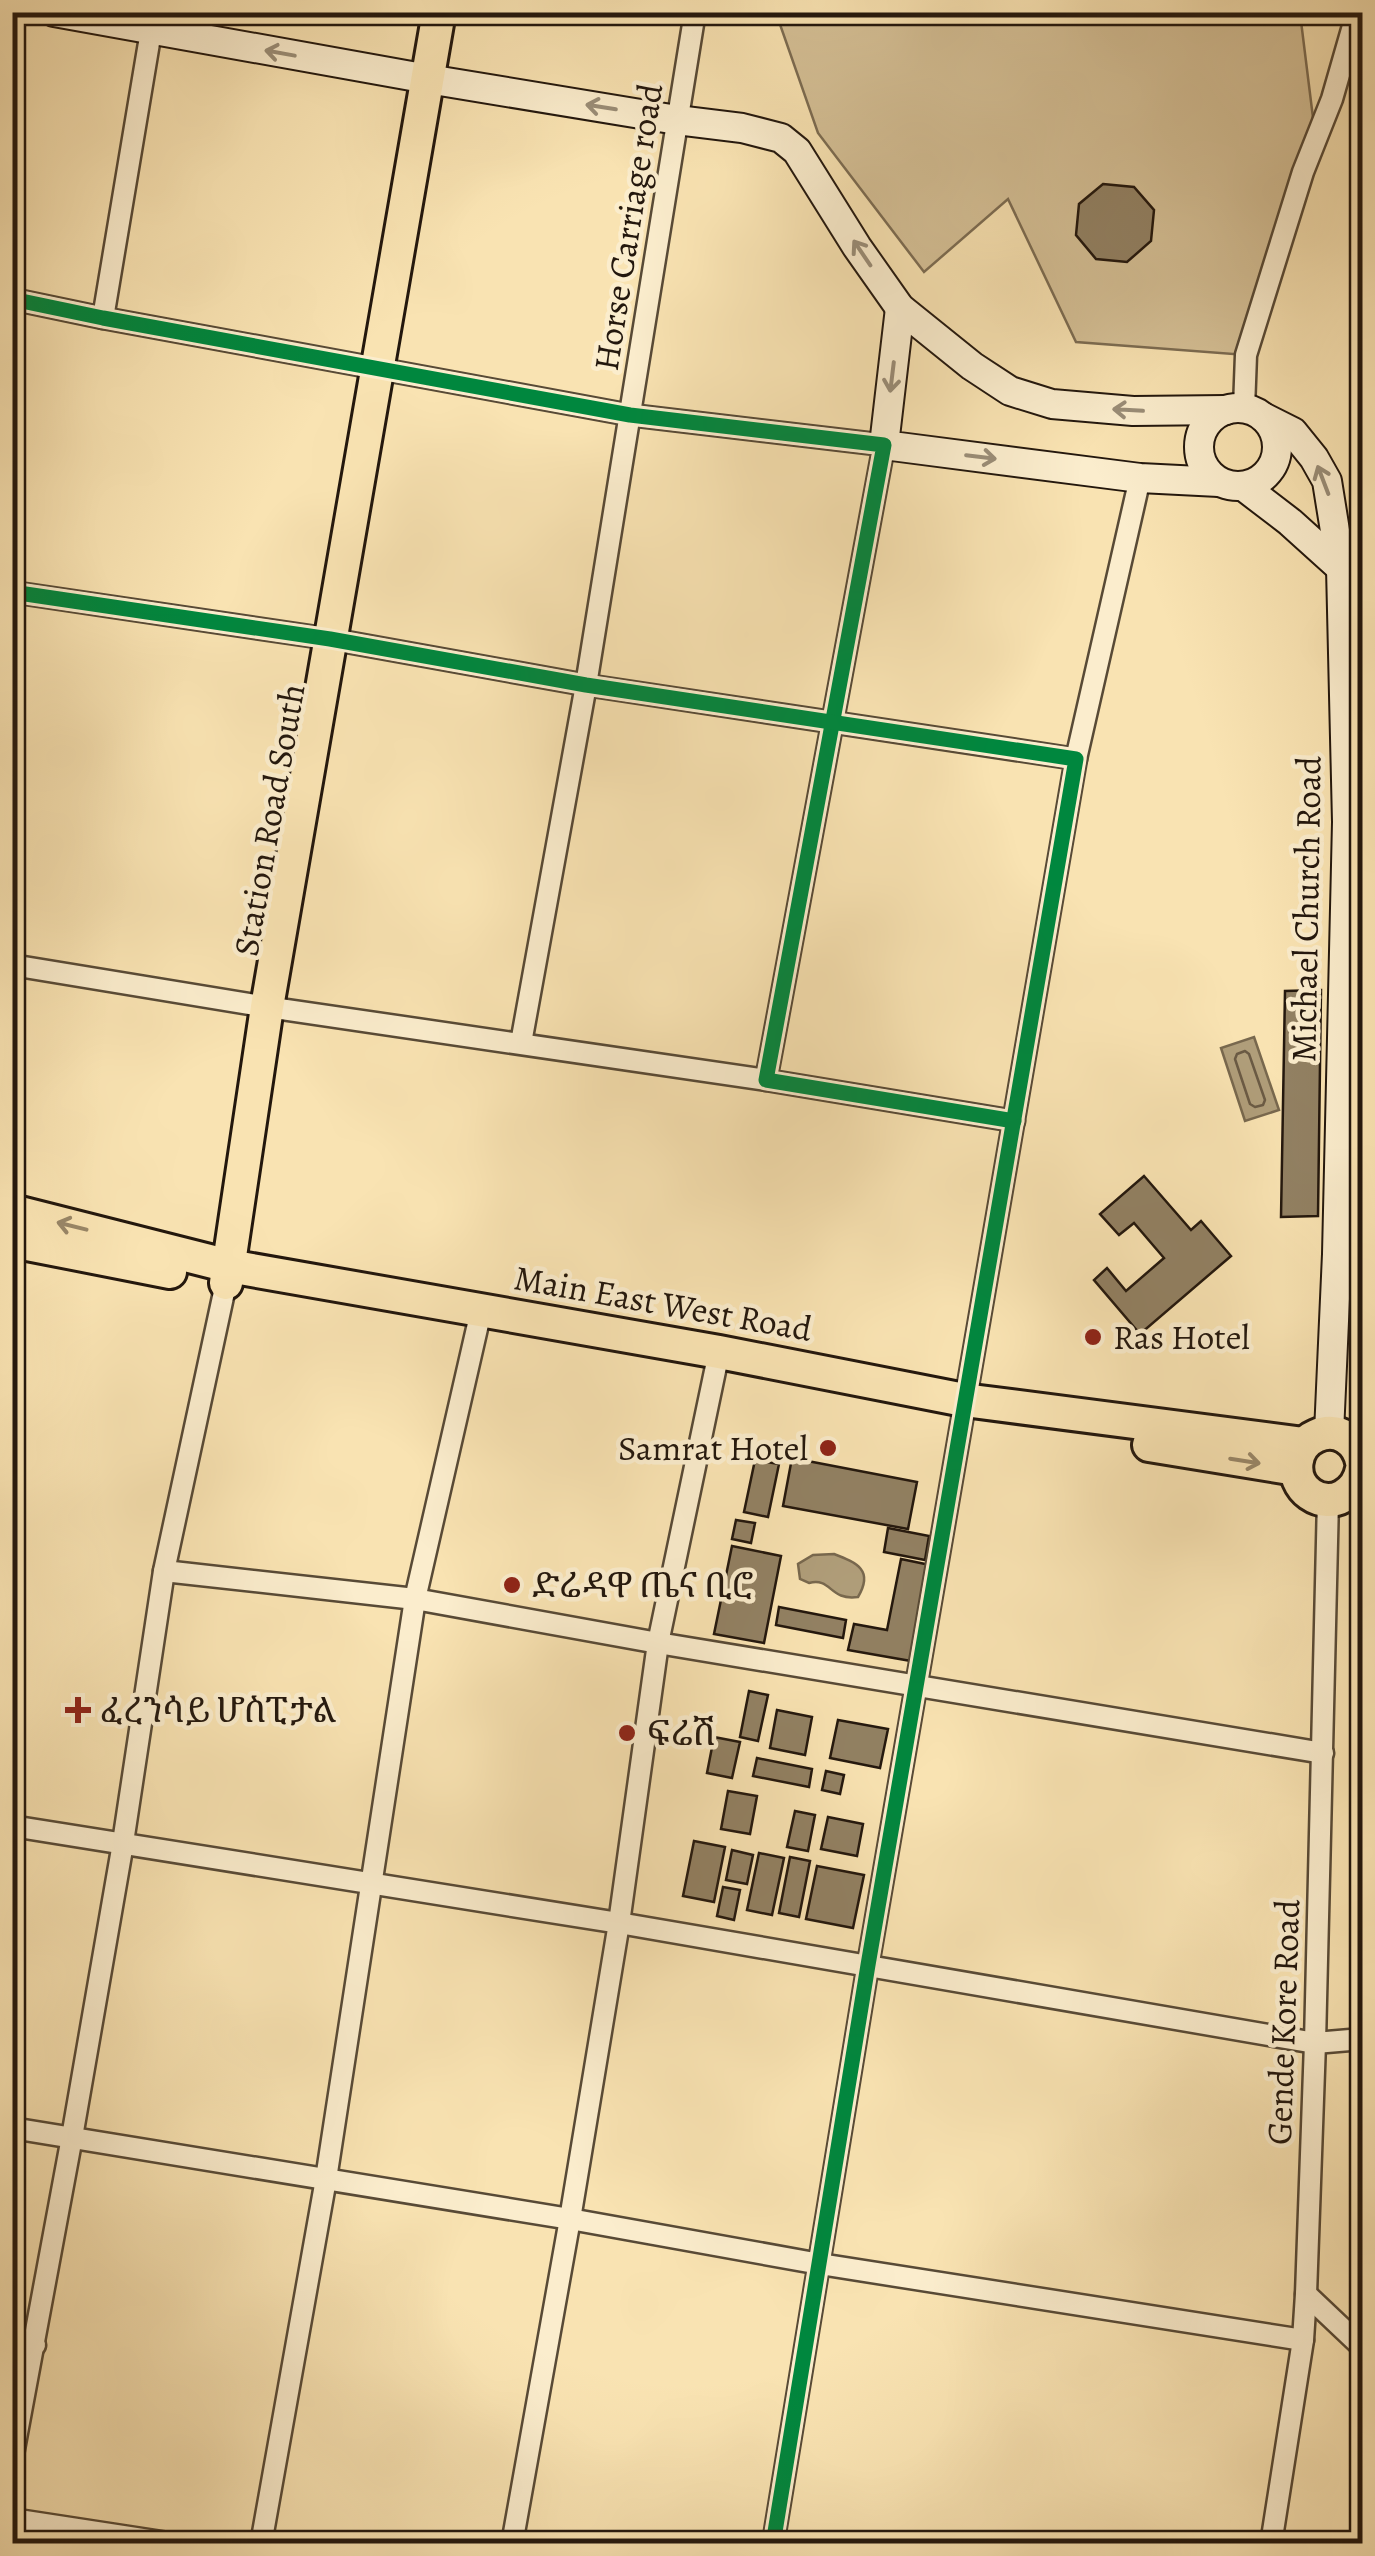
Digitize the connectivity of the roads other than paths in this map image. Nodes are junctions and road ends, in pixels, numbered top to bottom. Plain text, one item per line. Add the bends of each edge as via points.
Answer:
1 (54, 12) edge
2 (438, 12) edge
3 (695, 12) edge
4 (1357, 12) edge
5 (151, 31) junction
6 (428, 79) junction
7 (678, 120) junction
8 (12, 299) edge
9 (900, 308) junction
10 (103, 318) junction
11 (377, 367) junction
12 (1244, 412) junction
13 (630, 415) junction
14 (884, 445) junction
15 (1140, 478) junction
16 (1231, 484) junction
17 (1340, 568) junction
18 (12, 592) edge
19 (330, 639) junction
20 (586, 685) junction
21 (834, 722) junction
22 (1076, 759) junction
23 (1355, 822) edge
24 (12, 965) edge
25 (268, 1007) junction
26 (522, 1043) junction
27 (766, 1080) junction
28 (1014, 1121) junction
29 (12, 1211) edge
30 (12, 1241) edge
31 (228, 1275) junction
32 (478, 1324) junction
33 (718, 1360) junction
34 (964, 1408) junction
35 (1310, 1448) junction
36 (1362, 1468) edge
37 (1328, 1500) junction
38 (164, 1570) junction
39 (415, 1599) junction
40 (658, 1643) junction
41 (917, 1686) junction
42 (1323, 1754) junction
43 (12, 1826) edge
44 (123, 1842) junction
45 (372, 1883) junction
46 (619, 1923) junction
47 (868, 1965) junction
48 (1362, 2039) edge
49 (1315, 2043) junction
50 (12, 2128) edge
51 (72, 2137) junction
52 (326, 2179) junction
53 (570, 2218) junction
54 (820, 2264) junction
55 (1306, 2294) junction
56 (1303, 2340) junction
57 (12, 2341) edge
58 (35, 2345) junction
59 (1362, 2347) edge
60 (12, 2460) edge
61 (12, 2518) edge
62 (176, 2544) edge
63 (261, 2544) edge
64 (512, 2544) edge
65 (773, 2544) edge
66 (1270, 2544) edge

1 - 5 main road
2 - 6 main road, Station Road South
3 - 7 street, Horse Carriage road
4 - 12 street via 1246,355
6 -> 5 main road
5 - 10 street
7 -> 6 main road
6 - 11 main road, Station Road South
9 -> 7 main road via 798,151 781,138
7 - 13 street, Horse Carriage road
8 - 10 street
12 -> 9 main road via 1052,404 1010,391
9 -> 14 main road
10 - 11 street
11 - 13 street
11 - 19 main road, Station Road South
12 - 16 main road via 1210,420 1199,441 1203,465
12 - 16 main road via 1272,428 1274,461 1260,480
17 -> 12 main road, Michael Church Road via 1327,481 1314,458 1293,432
13 - 14 street
13 - 20 street, Horse Carriage road
14 -> 15 main road
14 - 21 street
15 - 16 main road
15 - 22 street
16 - 17 main road via 1290,522
17 - 23 main road, Michael Church Road
18 - 19 street
19 - 20 street
19 - 25 main road, Station Road South
20 - 21 street
20 - 26 street, Horse Carriage road
21 - 22 street
21 - 27 street
22 - 28 street
23 - 35 main road, Michael Church Road via 1337,1254
24 - 25 street
25 - 26 street
25 - 31 main road, Station Road South
26 - 27 street
27 - 28 street
28 - 34 street
31 -> 29 main road, Main East West Road
30 - 31 main road, Main East West Road
31 - 32 main road, Main East West Road
31 - 33 main road, Main East West Road
31 - 38 street
32 - 33 main road, Main East West Road
32 - 39 street
33 - 34 main road, Main East West Road
33 - 40 street
34 - 35 main road, Main East West Road
34 - 41 street
35 - 36 main road via 1349,1439
35 - 37 main road via 1303,1487
36 - 37 main road via 1346,1495
37 - 42 street, Gende Kore Road
38 - 39 street
38 - 44 street
39 - 40 street
39 - 45 street
40 - 41 street
40 - 46 street
41 - 42 street
41 - 47 street
42 - 49 street, Gende Kore Road
43 - 44 street
44 - 45 street
44 - 51 street
45 - 46 street
45 - 52 street
46 - 47 street
46 - 53 street
47 - 49 street
47 - 54 street
48 - 49 street
49 - 55 street, Gende Kore Road
50 - 51 street
51 - 52 street
51 - 58 street
52 - 53 street
52 - 63 street
53 - 54 street
53 - 64 street
54 - 56 street
54 - 65 street
55 - 56 street, Gende Kore Road
55 - 59 street
56 - 66 street, Gende Kore Road
57 - 58 street
58 - 60 street
61 - 62 street

